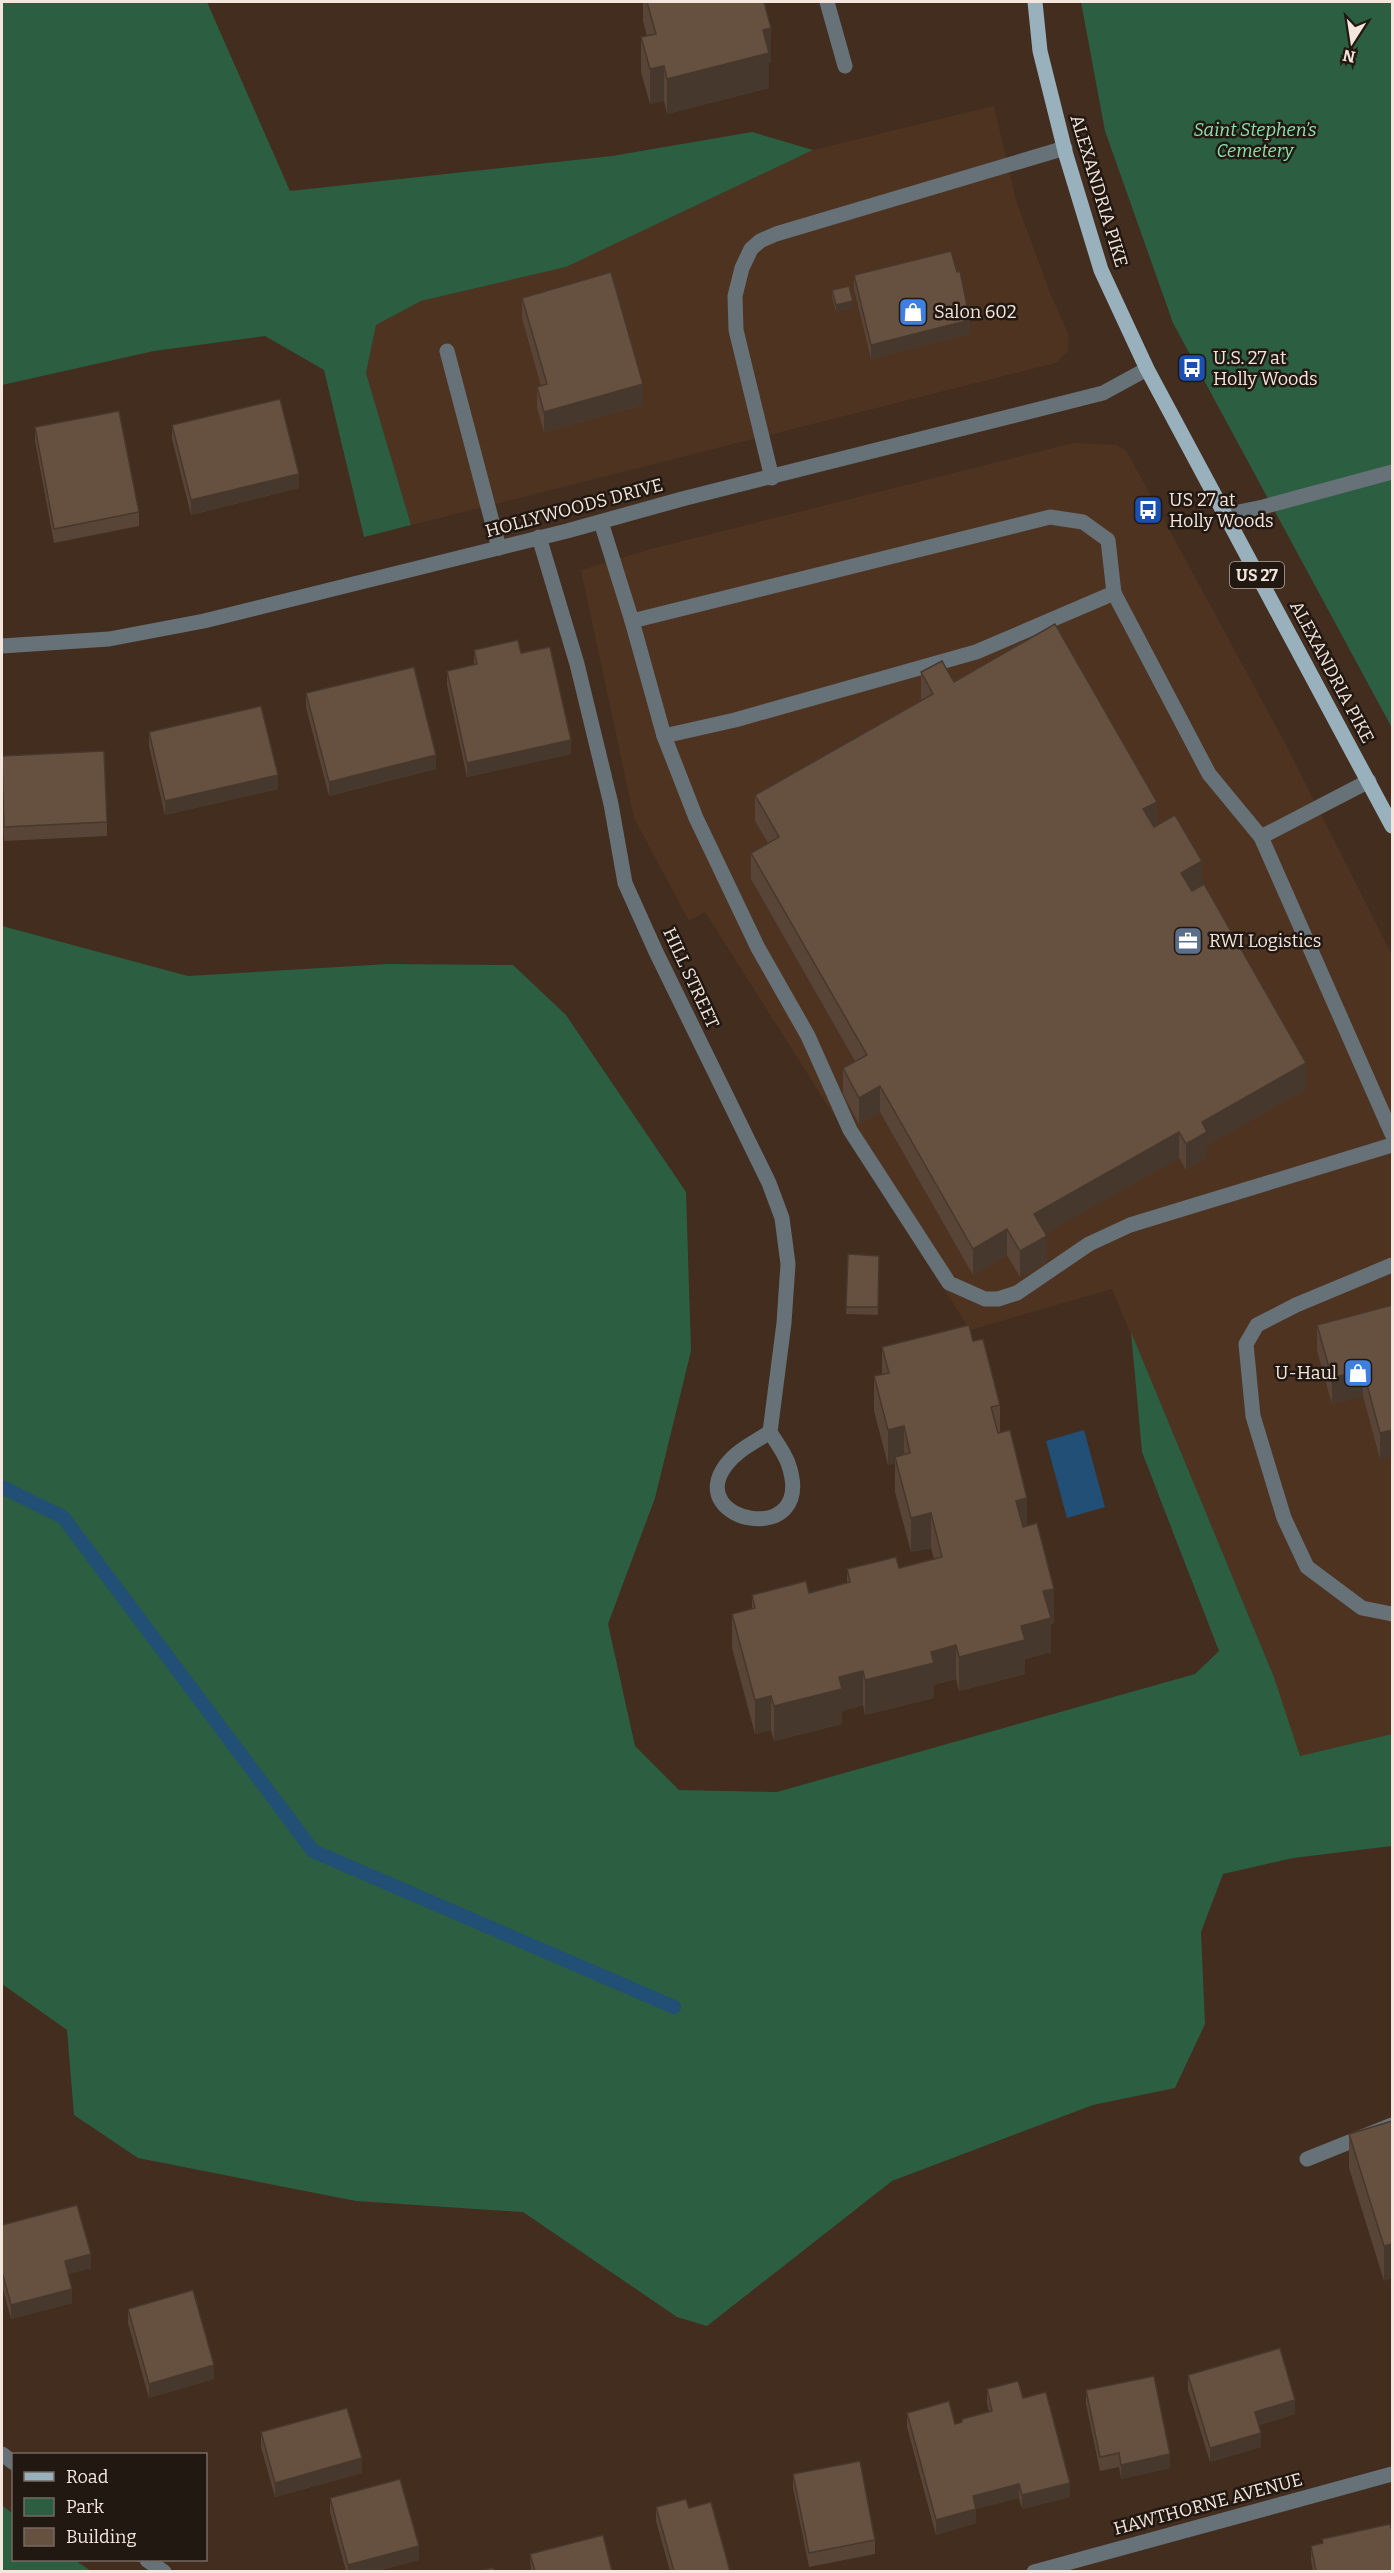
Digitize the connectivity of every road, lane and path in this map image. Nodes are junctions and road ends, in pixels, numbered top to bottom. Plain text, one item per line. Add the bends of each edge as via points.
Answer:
1 (827, 2) edge
2 (1035, 2) edge
3 (845, 66) dead end
4 (1065, 148) junction
5 (447, 351) dead end
6 (1147, 369) junction
7 (1392, 472) edge
8 (772, 478) junction
9 (1224, 515) junction
10 (601, 522) junction
11 (539, 537) junction
12 (499, 548) junction
13 (1114, 593) junction
14 (633, 621) junction
15 (2, 646) edge
16 (664, 736) junction
17 (1369, 781) junction
18 (1392, 826) edge
19 (1261, 837) junction
20 (1392, 1134) edge
21 (1392, 1145) edge
22 (1392, 1264) edge
23 (770, 1431) junction
24 (1392, 1614) edge
25 (1392, 2125) edge
26 (1307, 2159) dead end
27 (1392, 2474) edge
28 (150, 2561) edge
29 (164, 2571) edge
30 (1034, 2571) edge

1 - 3 street
2 - 4 main road, ALEXANDRIA PIKE / US 27 via 1040,51
4 - 6 main road, ALEXANDRIA PIKE / US 27 via 1101,270
4 - 8 street via 776,234 751,249 735,296 736,330
5 - 12 street
6 - 8 street, HOLLYWOODS DRIVE via 1103,393
6 - 9 main road, ALEXANDRIA PIKE / US 27
7 - 9 street
8 - 10 street, HOLLYWOODS DRIVE
9 - 17 main road, ALEXANDRIA PIKE / US 27
10 - 11 street, HOLLYWOODS DRIVE
10 - 14 street
11 - 12 street, HOLLYWOODS DRIVE
11 - 23 street, HILL STREET via 577,664 611,804 625,883 769,1183 782,1218 788,1264
12 - 15 street, HOLLYWOODS DRIVE via 204,621 109,639
13 - 14 street via 1108,540 1083,522 1050,517
13 - 16 street via 976,652 735,720
13 - 19 street via 1209,774
14 - 16 street
16 - 21 street via 696,818 758,948 808,1036 850,1130 949,1283 960,1290 985,1299 1017,1293 1089,1244 1130,1225
17 - 18 main road, ALEXANDRIA PIKE / US 27
17 - 19 street
19 - 20 street
22 - 24 street via 1257,1325 1246,1344 1253,1416 1284,1518 1307,1567 1362,1608
23 - 23 street via 725,1466 717,1484 718,1499 729,1512 764,1520 781,1514 789,1505 793,1484 788,1462
25 - 26 street
27 - 30 street, HAWTHORNE AVENUE
28 - 29 street

